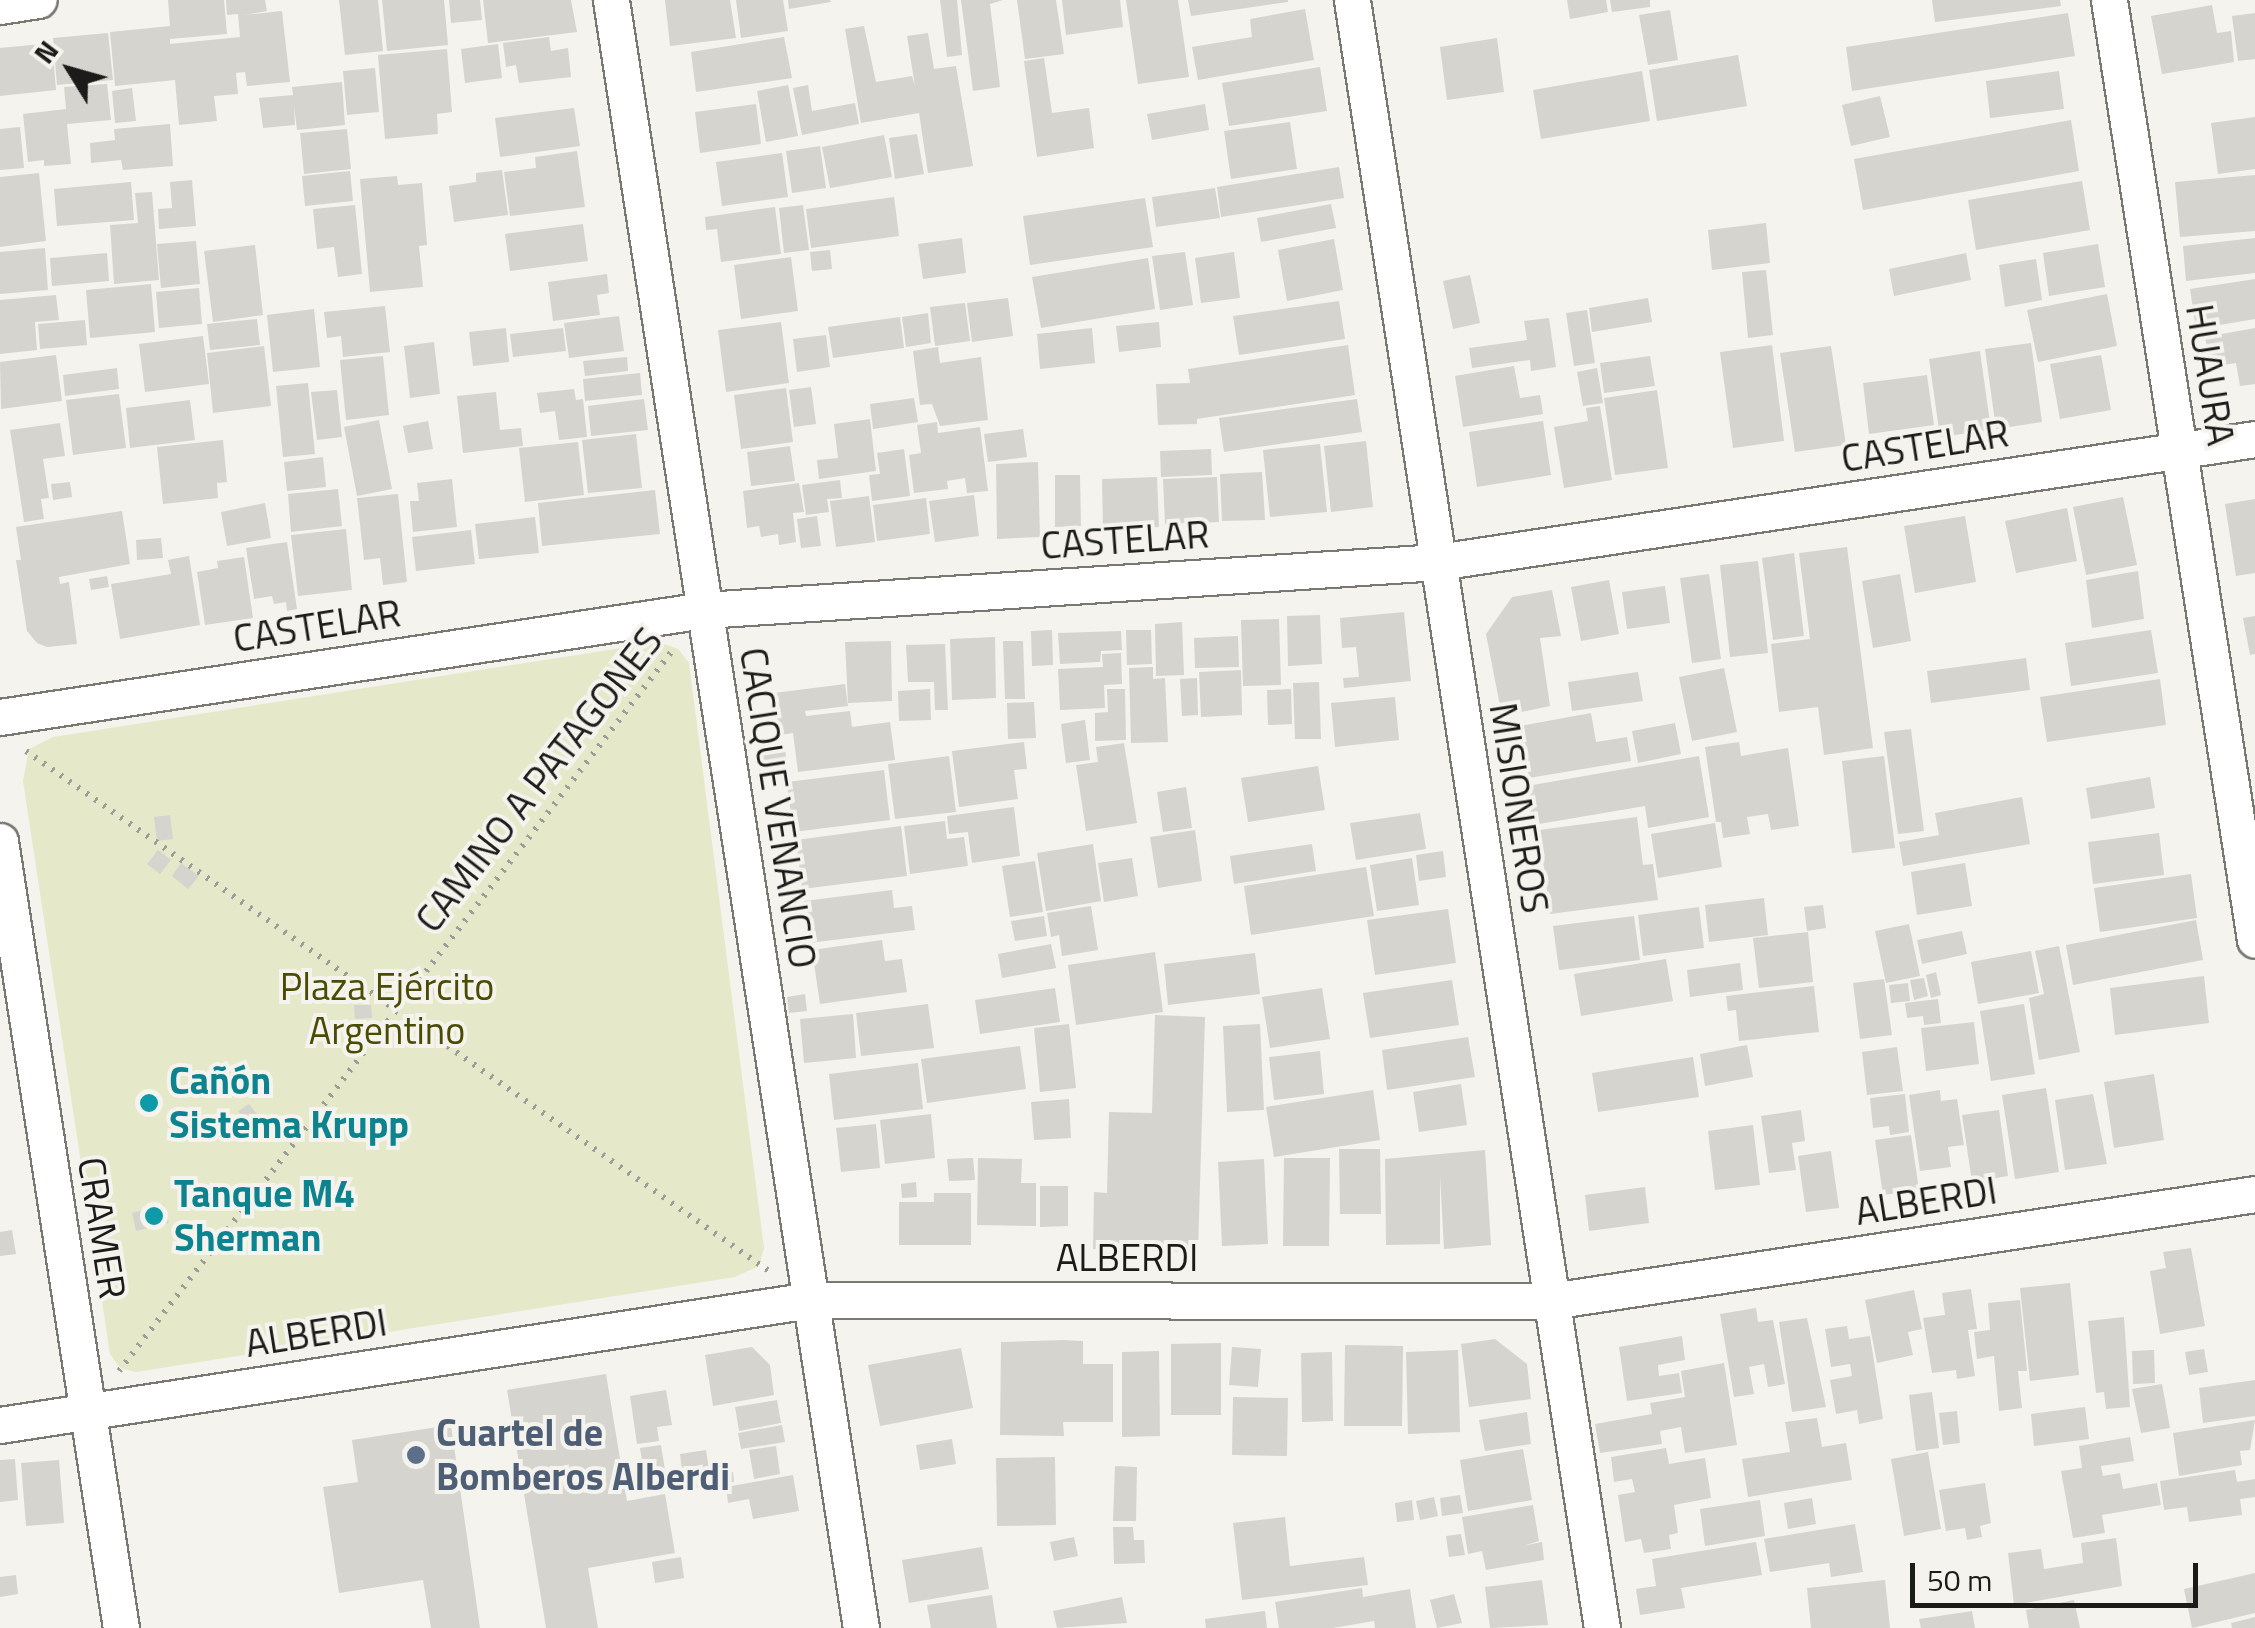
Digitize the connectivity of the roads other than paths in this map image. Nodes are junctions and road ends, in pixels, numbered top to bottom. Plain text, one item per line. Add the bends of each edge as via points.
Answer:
1 (39, 0) edge
2 (611, 0) edge
3 (1352, 0) edge
4 (2109, 0) edge
5 (0, 6) edge
6 (2255, 439) edge
7 (2179, 450) junction
8 (1438, 562) junction
9 (704, 610) junction
10 (8, 731) edge
11 (0, 841) edge
12 (2255, 940) edge
13 (2255, 1194) edge
14 (810, 1300) junction
15 (1552, 1301) junction
16 (88, 1411) junction
17 (0, 1425) edge
18 (120, 1628) edge
19 (861, 1628) edge
20 (1602, 1628) edge

1 - 5 street
2 - 9 street, CACIQUE VENANCIO
3 - 8 street, MISIONEROS
4 - 7 street, HUAURA
6 - 7 street, CASTELAR
7 - 8 street, CASTELAR
7 - 12 street, HUAURA
8 - 9 street, CASTELAR
8 - 15 street, MISIONEROS
9 - 10 street, CASTELAR
9 - 14 street, CACIQUE VENANCIO
11 - 16 street, CRAMER
13 - 15 street, ALBERDI
14 - 15 street, ALBERDI
14 - 16 street, ALBERDI
14 - 19 street, CACIQUE VENANCIO
15 - 20 street, MISIONEROS
16 - 17 street, ALBERDI
16 - 18 street, CRAMER

